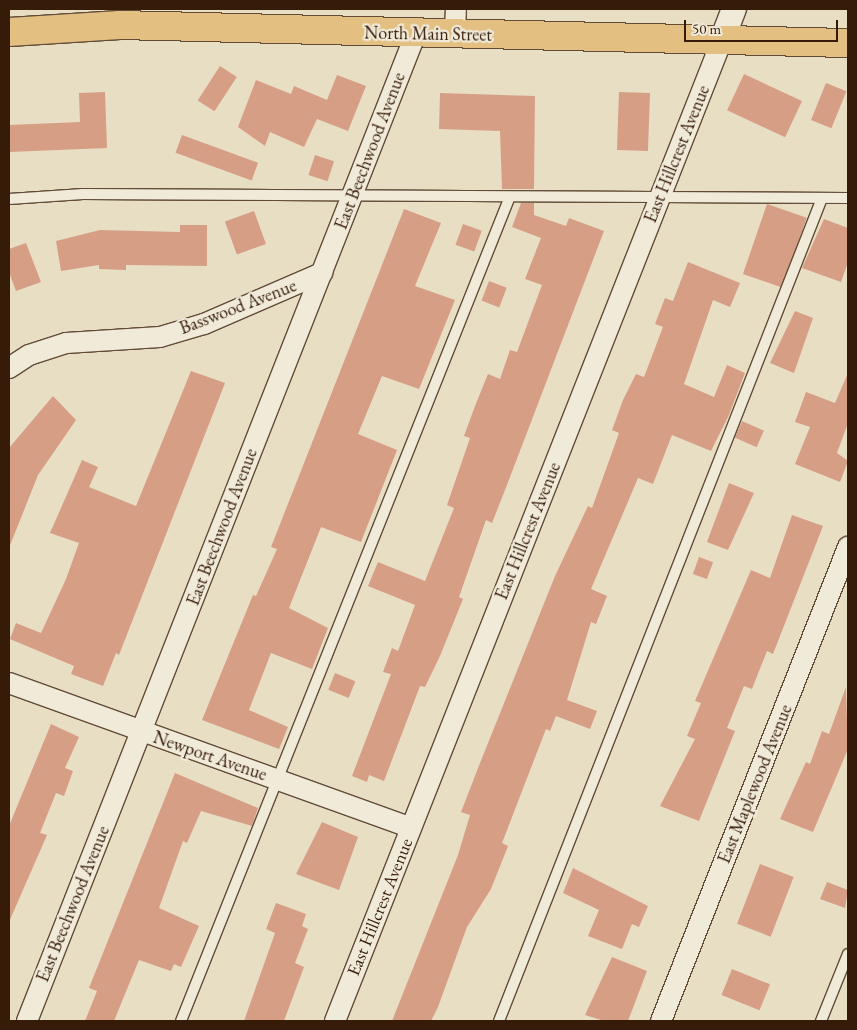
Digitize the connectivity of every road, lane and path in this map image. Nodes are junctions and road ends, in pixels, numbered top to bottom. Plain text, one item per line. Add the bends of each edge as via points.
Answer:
1 (734, 9) edge
2 (120, 17) edge
3 (455, 22) edge
4 (9, 32) edge
5 (416, 34) junction
6 (722, 40) junction
7 (848, 44) edge
8 (659, 198) junction
9 (822, 198) junction
10 (848, 198) edge
11 (9, 199) edge
12 (351, 199) junction
13 (509, 199) junction
14 (322, 273) junction
15 (9, 368) edge
16 (848, 547) edge
17 (9, 683) edge
18 (142, 732) junction
19 (277, 779) junction
20 (411, 828) junction
21 (848, 954) edge
22 (27, 1021) edge
23 (181, 1021) edge
24 (335, 1021) edge
25 (499, 1021) edge
26 (661, 1021) edge
27 (821, 1021) edge

1 - 6 street
2 - 4 main road, North Main Street
2 - 5 main road, North Main Street
3 - 5 main road, North Main Street
3 - 6 main road, North Main Street
5 - 12 street, East Beechwood Avenue
6 - 7 main road, North Main Street
6 - 8 street, East Hillcrest Avenue
8 - 9 lane
8 - 13 lane
8 - 20 street, East Hillcrest Avenue
9 - 10 lane
9 - 25 lane
11 - 12 lane via 83,194
12 - 13 lane
12 - 14 street, East Beechwood Avenue
13 - 19 lane
14 - 15 street, Basswood Avenue via 204,324 160,337 66,343 29,355
14 - 18 street, East Beechwood Avenue
16 - 26 street, East Maplewood Avenue
17 - 18 street, Newport Avenue
18 - 19 street, Newport Avenue
18 - 22 street, East Beechwood Avenue
19 - 20 street, Newport Avenue
19 - 23 lane
20 - 24 street, East Hillcrest Avenue
21 - 27 lane

